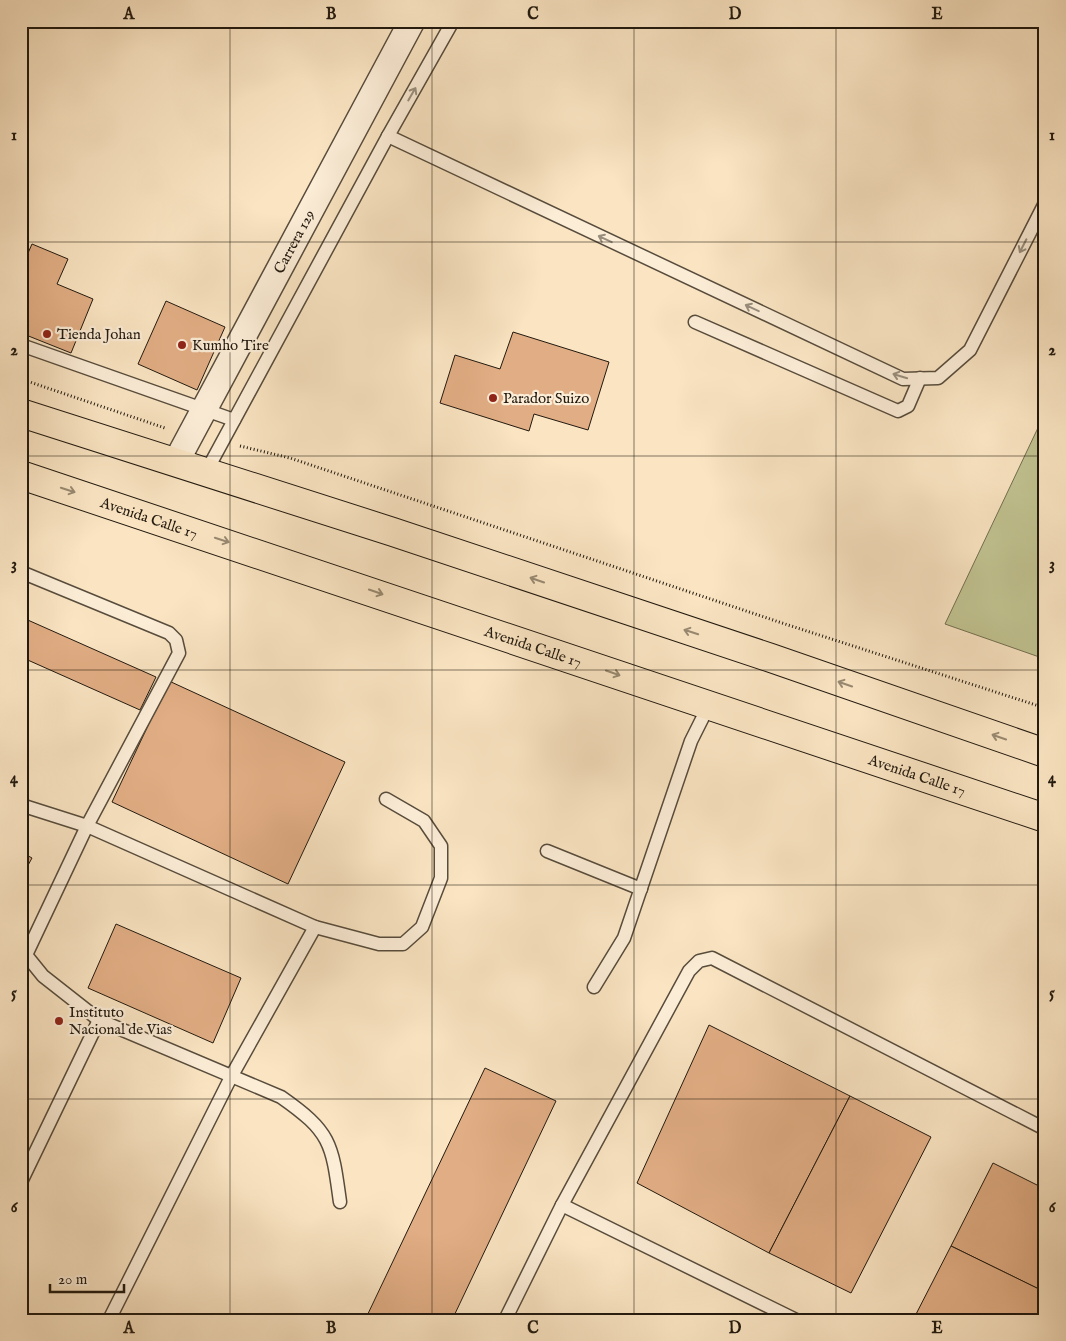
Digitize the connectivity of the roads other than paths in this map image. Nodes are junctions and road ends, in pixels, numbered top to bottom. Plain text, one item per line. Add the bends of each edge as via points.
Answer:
1 (412, 21) edge
2 (453, 21) edge
3 (388, 136) junction
4 (1045, 203) edge
5 (695, 322) dead end
6 (21, 345) edge
7 (920, 378) junction
8 (205, 409) junction
9 (21, 413) edge
10 (234, 420) junction
11 (176, 462) junction
12 (206, 472) junction
13 (21, 475) edge
14 (21, 572) edge
15 (709, 705) junction
16 (1045, 754) edge
17 (386, 800) dead end
18 (21, 805) edge
19 (1045, 818) edge
20 (86, 826) junction
21 (547, 851) dead end
22 (641, 888) junction
23 (315, 927) junction
24 (24, 953) edge
25 (594, 987) dead end
26 (99, 1020) junction
27 (231, 1077) junction
28 (1045, 1129) edge
29 (21, 1182) edge
30 (340, 1202) dead end
31 (562, 1205) junction
32 (109, 1320) edge
33 (506, 1320) edge
34 (796, 1320) edge

1 - 8 street, Carrera 129
3 -> 2 lane
7 -> 3 lane via 903,379
3 - 10 lane
4 -> 7 lane via 970,350 938,378
5 - 7 lane via 898,411 908,406
6 - 8 lane
8 - 10 lane
8 - 11 street, Carrera 129
9 - 11 main road
10 - 12 lane
11 - 12 main road
16 -> 12 main road via 762,655
13 -> 15 main road, Avenida Calle 17
14 - 20 lane via 170,633 176,640 179,653 176,662
15 - 19 main road, Avenida Calle 17
15 - 22 lane via 691,741
17 - 23 lane via 424,821 441,846 441,878 422,927 403,944 379,944
18 - 20 lane
20 - 23 lane
20 - 24 lane
21 - 22 lane
22 - 25 lane via 624,938
23 - 27 lane
24 - 26 lane via 43,976
26 - 27 lane
26 - 29 lane
27 - 30 lane via 281,1097 305,1114 326,1136 334,1158
27 - 32 lane
28 - 31 lane via 712,958 699,961 689,971
31 - 33 lane
31 - 34 lane

